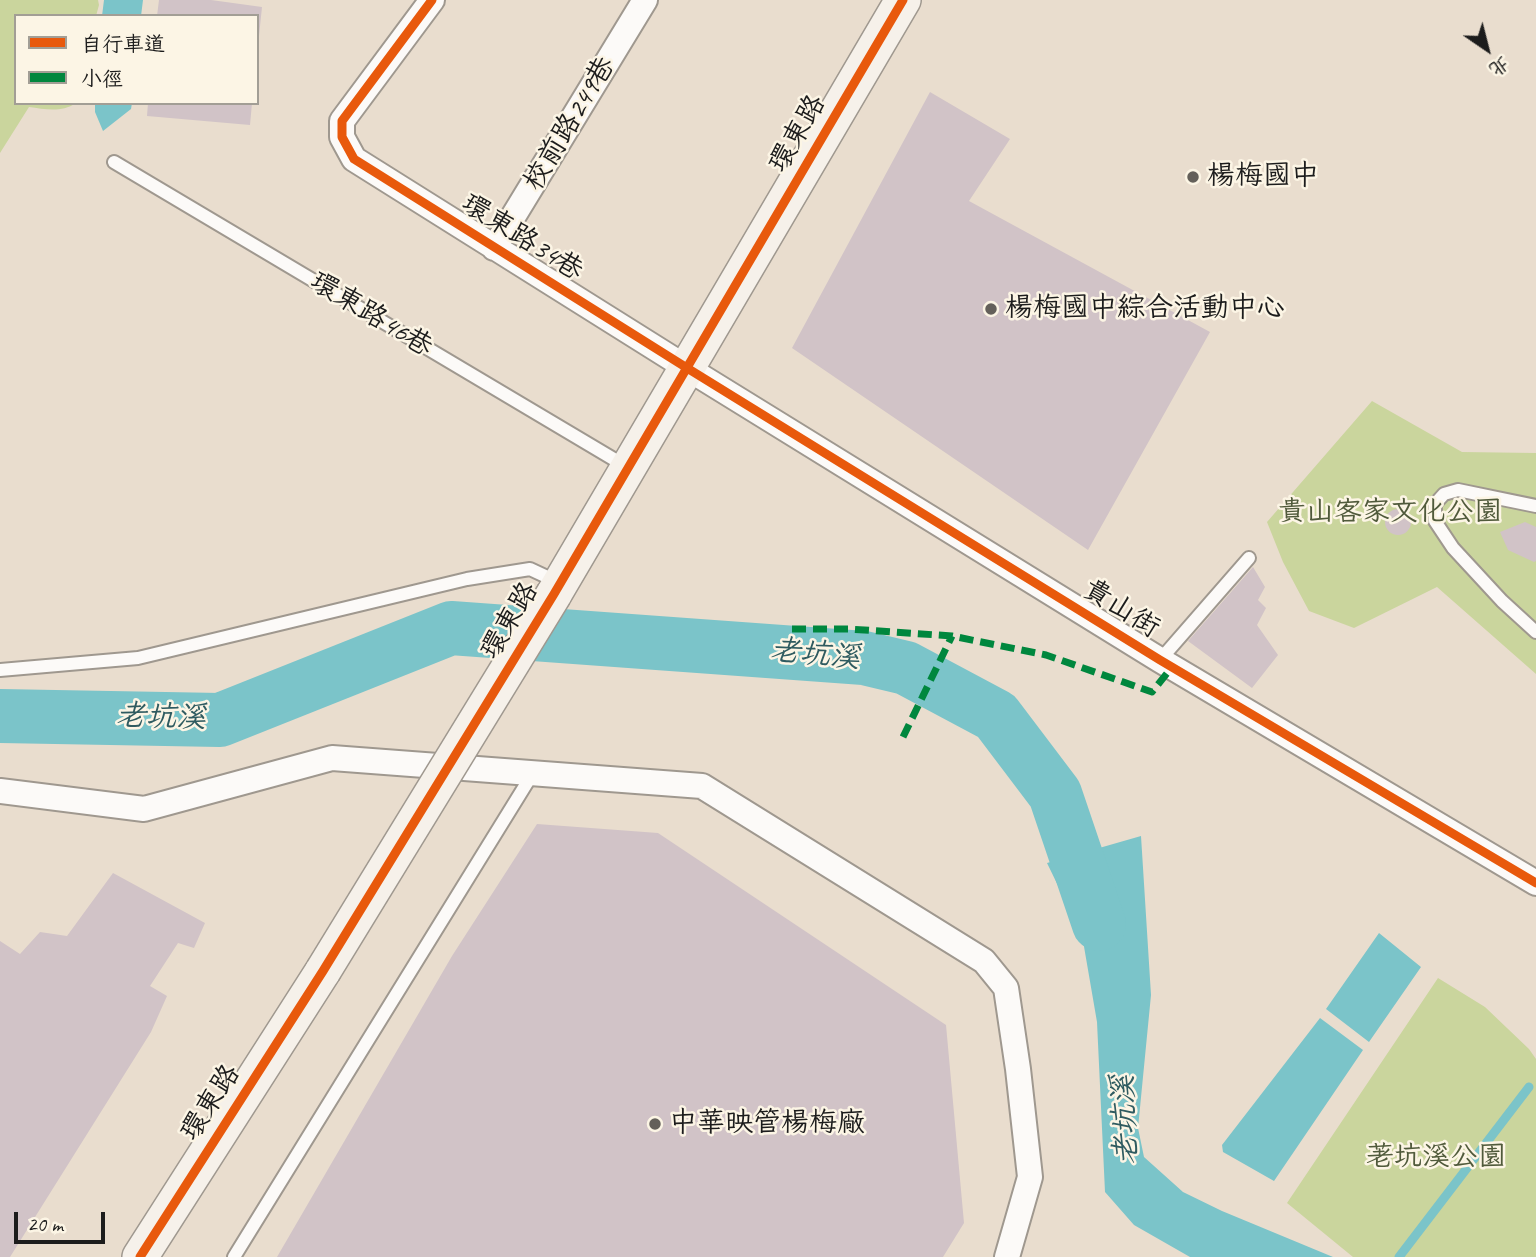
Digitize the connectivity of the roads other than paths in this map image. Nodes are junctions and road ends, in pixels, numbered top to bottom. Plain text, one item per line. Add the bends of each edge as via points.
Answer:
1 (432, 0) edge
2 (645, 0) edge
3 (903, 0) edge
4 (114, 162) dead end
5 (495, 248) junction
6 (687, 368) junction
7 (627, 467) junction
8 (1536, 506) edge
9 (1249, 558) dead end
10 (557, 589) junction
11 (1536, 632) edge
12 (1160, 660) junction
13 (0, 670) edge
14 (533, 774) junction
15 (0, 791) edge
16 (1536, 883) edge
17 (140, 1257) edge
18 (234, 1257) edge
19 (1007, 1257) edge

1 - 5 street, 環東路34巷 via 342,121 342,137 354,159
2 - 5 street, 校前路249巷
3 - 6 street, 環東路
4 - 7 lane, 環東路46巷
5 - 6 street, 環東路34巷
6 - 7 street, 環東路
6 - 12 street, 貴山街
7 - 10 street, 環東路
8 - 11 lane via 1458,490 1444,494 1435,504 1435,521 1453,548
9 - 12 lane
10 - 13 lane via 530,569 467,579 138,658
10 - 17 street, 環東路, bridge via 323,971
12 - 16 street, 貴山街
14 - 15 street via 332,758 144,809
14 - 18 lane
14 - 19 street via 702,786 984,961 1006,988 1030,1177

